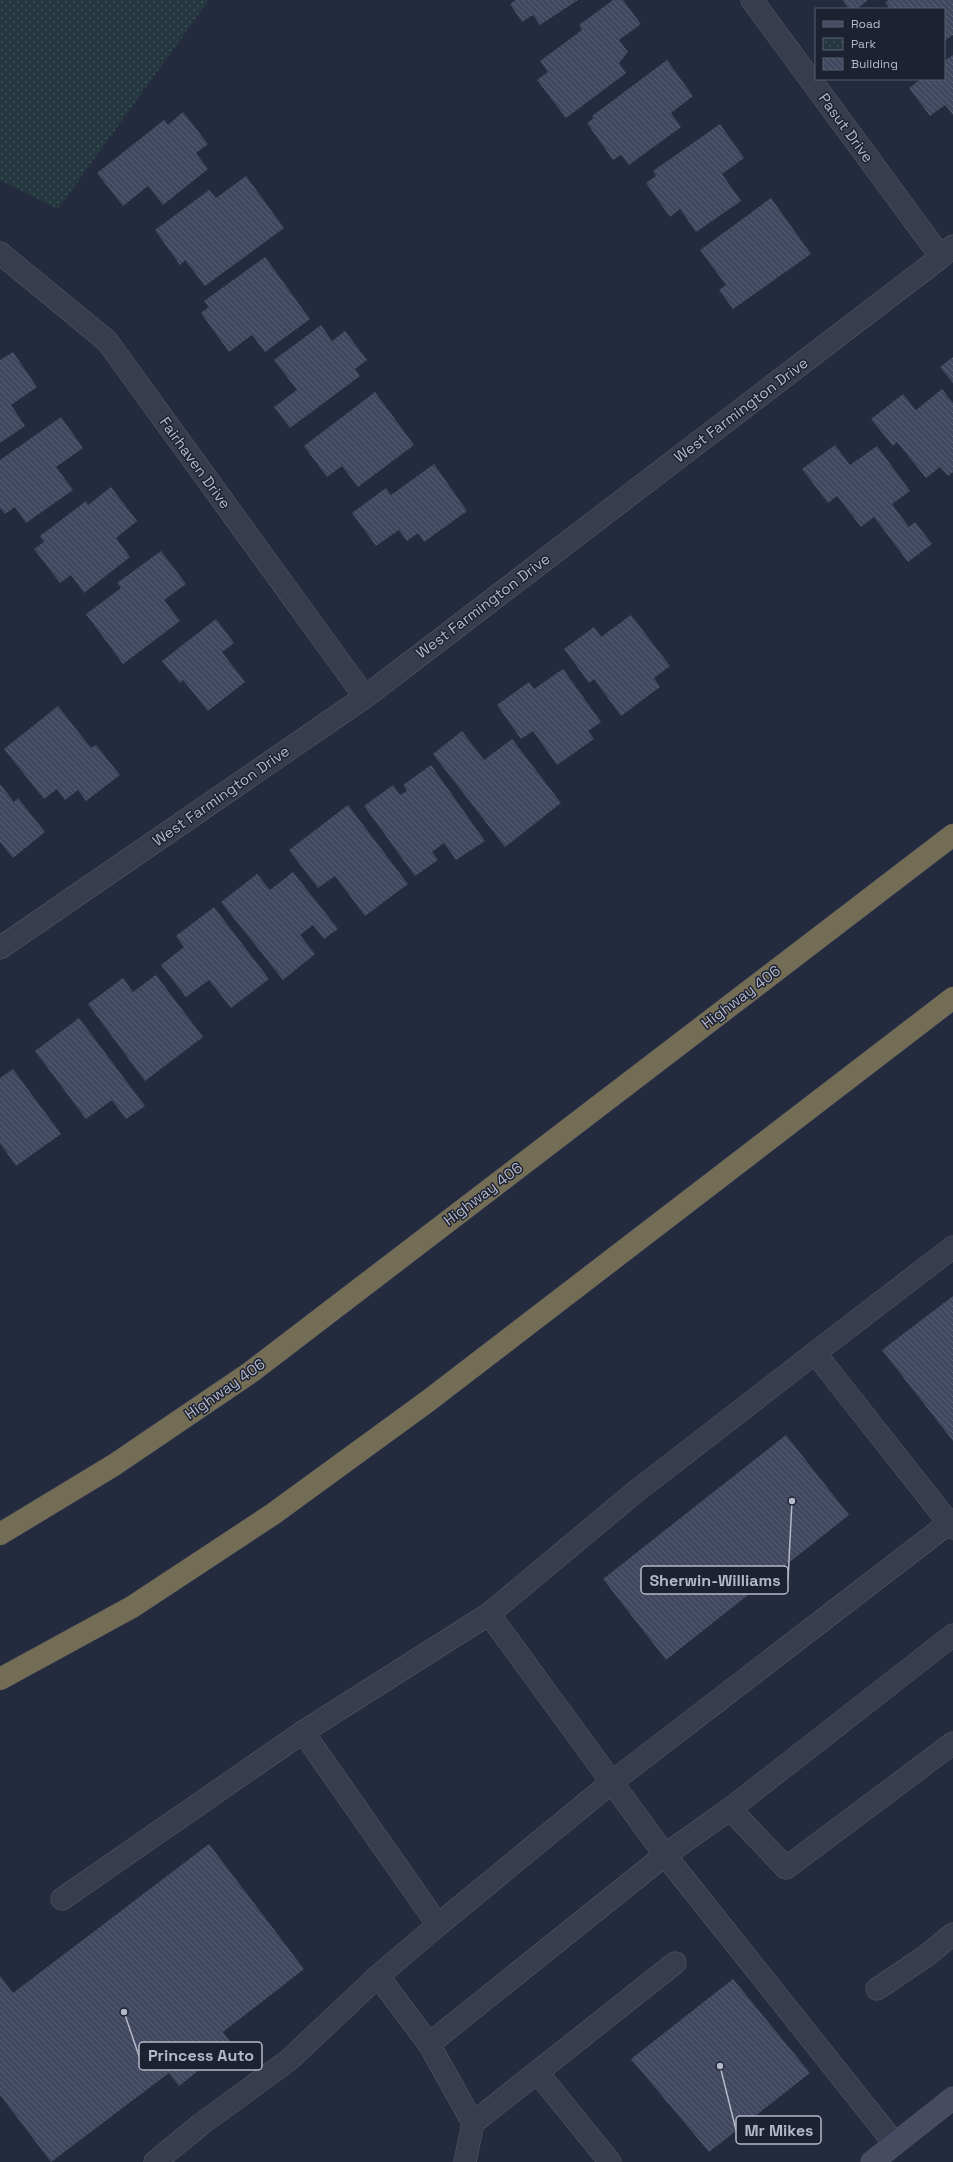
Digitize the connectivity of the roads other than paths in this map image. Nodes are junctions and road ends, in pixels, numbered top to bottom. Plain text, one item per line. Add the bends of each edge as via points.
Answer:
1 (752, 0) edge
2 (947, 251) edge
3 (0, 253) edge
4 (365, 696) junction
5 (953, 835) edge
6 (0, 948) edge
7 (953, 998) edge
8 (953, 1247) edge
9 (815, 1353) junction
10 (952, 1524) edge
11 (0, 1534) edge
12 (489, 1614) junction
13 (953, 1635) edge
14 (0, 1679) edge
15 (302, 1732) junction
16 (953, 1743) edge
17 (612, 1782) junction
18 (730, 1809) junction
19 (665, 1855) junction
20 (62, 1899) dead end
21 (438, 1924) junction
22 (953, 1934) edge
23 (675, 1963) dead end
24 (378, 1976) junction
25 (877, 1989) dead end
26 (429, 2044) junction
27 (538, 2072) junction
28 (953, 2098) edge
29 (473, 2123) junction
30 (895, 2144) junction
31 (470, 2158) edge
32 (156, 2162) edge
33 (610, 2162) edge
34 (872, 2162) edge

1 - 2 street, Pasut Drive
2 - 4 street, West Farmington Drive
3 - 4 street, Fairhaven Drive via 107,342
4 - 6 street, West Farmington Drive
5 - 11 highway, Highway 406 via 251,1372 114,1465
7 - 14 highway via 428,1402 279,1509 132,1607
8 - 9 street
9 - 10 street
9 - 12 street via 634,1493
10 - 17 street
12 - 15 street
12 - 17 street
13 - 18 street
15 - 20 street
15 - 21 street
16 - 18 street via 786,1868
17 - 19 street
17 - 21 street
18 - 19 street
19 - 26 street
19 - 30 street
21 - 24 street
22 - 25 street
23 - 27 street
24 - 26 street
24 - 32 street via 289,2060 200,2125
26 - 29 street
27 - 29 street
27 - 33 street
28 - 30 main road
29 - 31 street
30 - 34 main road

